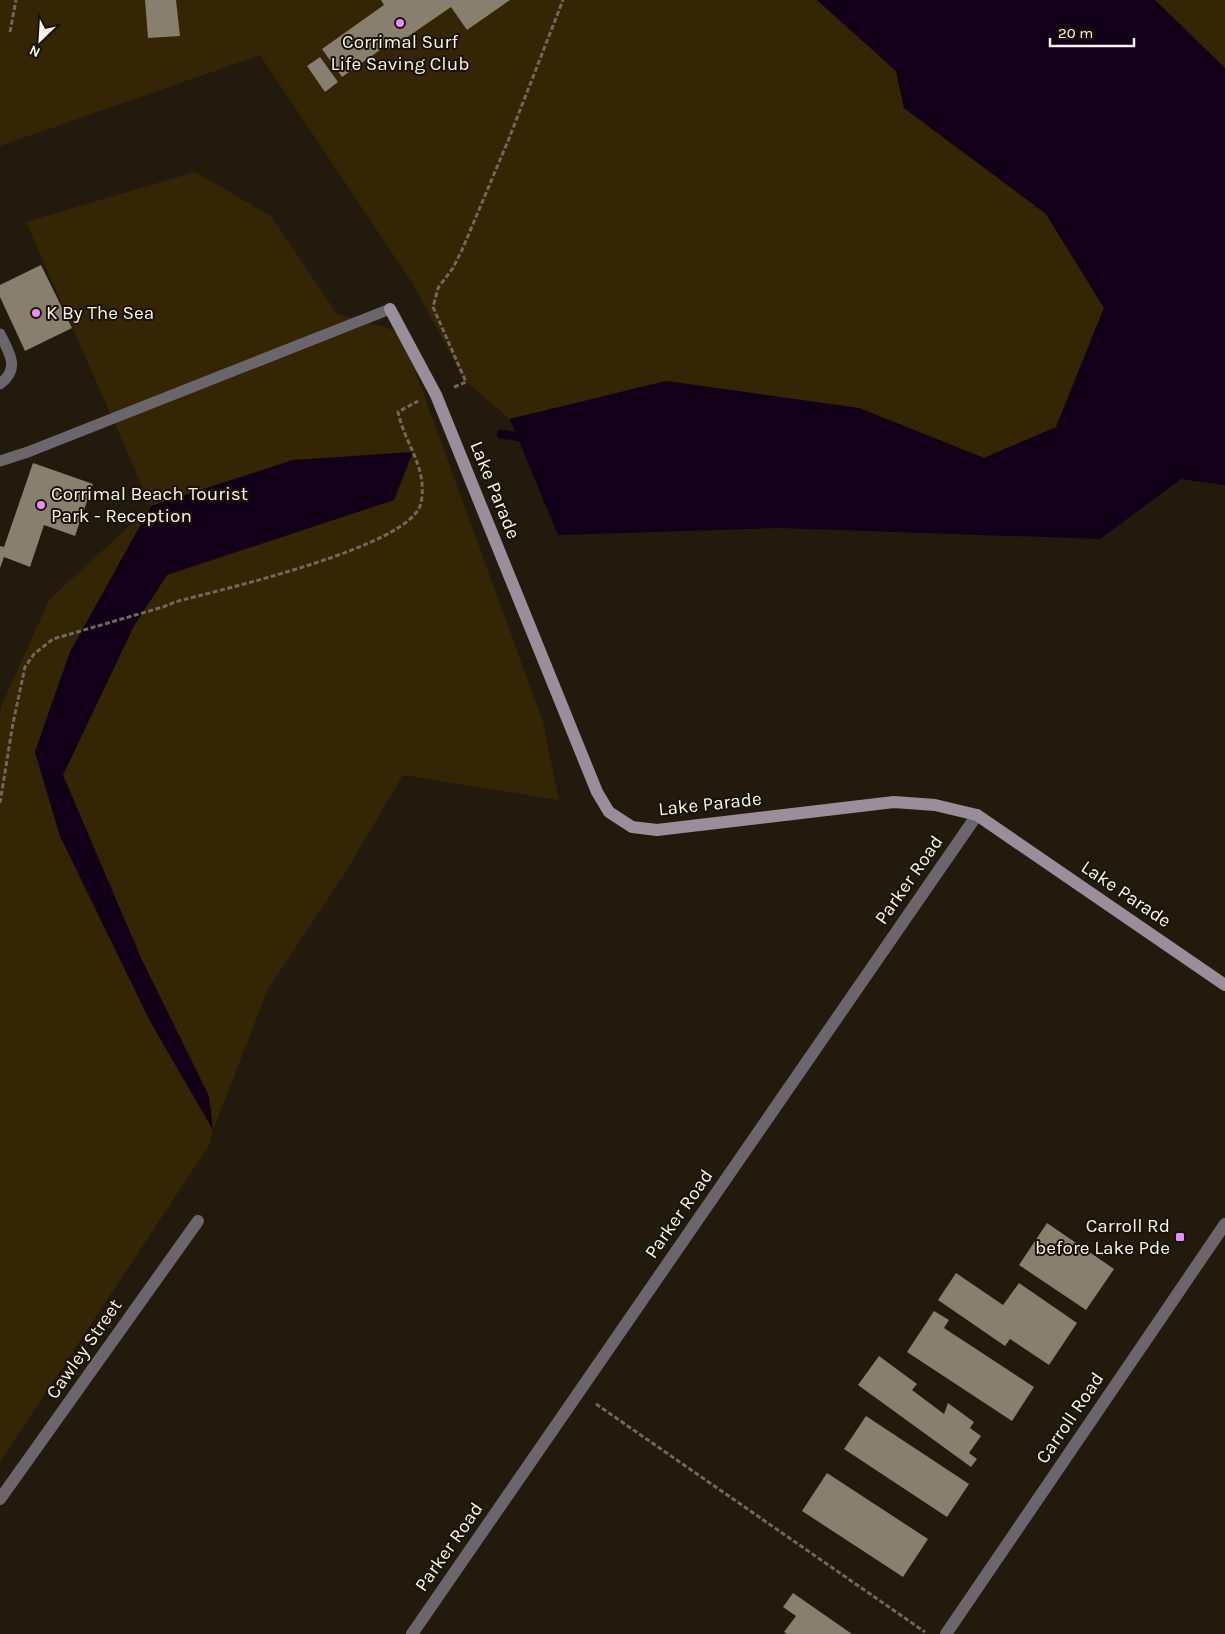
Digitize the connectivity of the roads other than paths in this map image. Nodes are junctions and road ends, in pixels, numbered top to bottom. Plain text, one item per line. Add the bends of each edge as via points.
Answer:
1 (390, 309) joint
2 (0, 334) edge
3 (0, 384) edge
4 (0, 461) edge
5 (977, 815) junction
6 (1225, 985) edge
7 (198, 1221) dead end
8 (1225, 1224) edge
9 (0, 1499) edge
10 (412, 1634) edge
11 (946, 1634) edge

1 - 4 lane
1 - 5 main road, Lake Parade via 436,395 596,792 609,812 632,827 657,830 894,802 936,805
2 - 3 lane via 12,363 11,371
5 - 6 main road, Lake Parade
5 - 10 street, Parker Road
7 - 9 street, Cawley Street
8 - 11 street, Carroll Road

